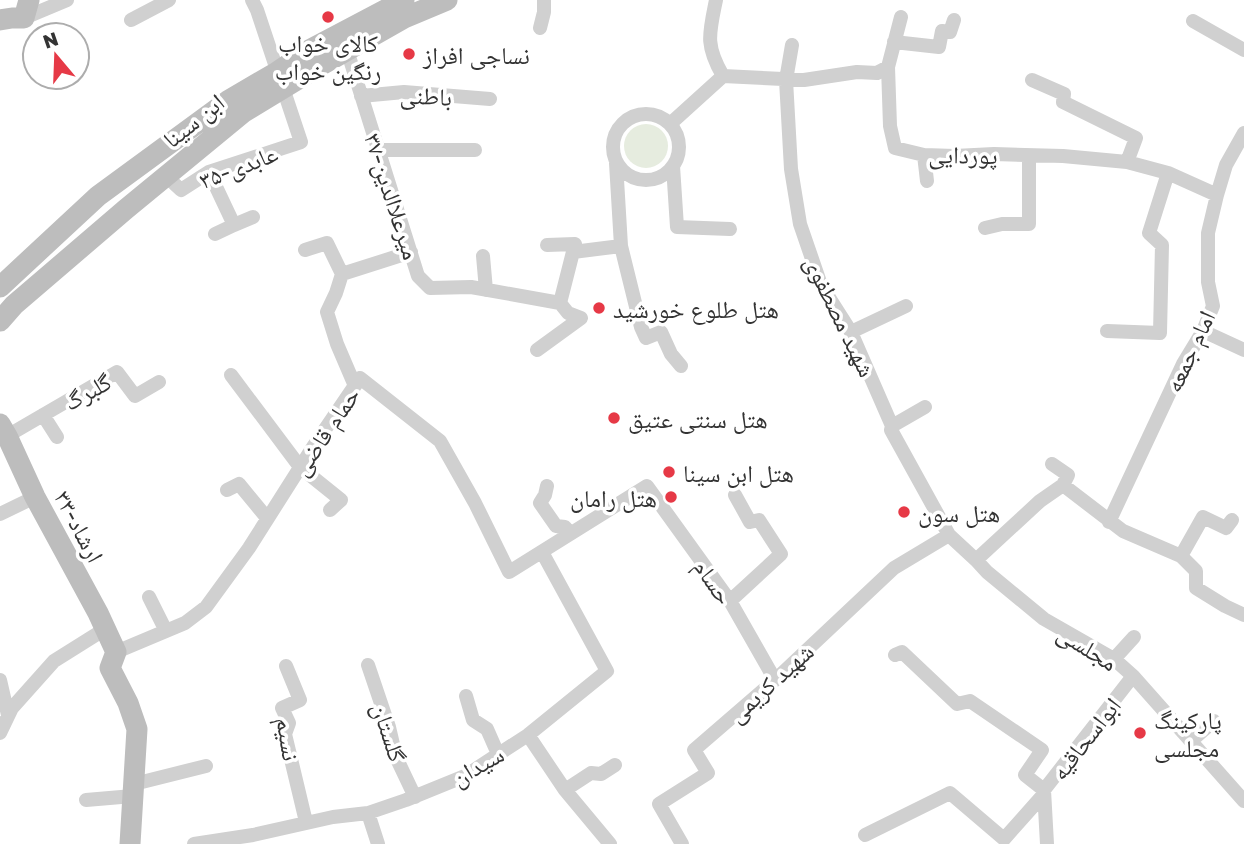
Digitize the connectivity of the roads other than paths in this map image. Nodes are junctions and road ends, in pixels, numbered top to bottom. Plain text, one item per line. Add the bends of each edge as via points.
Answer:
1 (67, 0) edge
2 (169, 0) edge
3 (252, 0) edge
4 (404, 0) edge
5 (447, 0) edge
6 (544, 0) edge
7 (716, 0) edge
8 (372, 8) edge
9 (27, 9) edge
10 (901, 17) dead end
11 (0, 20) edge
12 (131, 20) dead end
13 (954, 20) dead end
14 (1193, 21) dead end
15 (540, 28) dead end
16 (894, 42) junction
17 (792, 45) dead end
18 (347, 50) junction
19 (1244, 50) edge
20 (888, 67) junction
21 (723, 76) junction
22 (280, 80) junction
23 (786, 80) junction
24 (1032, 80) dead end
25 (361, 96) junction
26 (491, 100) dead end
27 (670, 124) junction
28 (1244, 133) edge
29 (378, 150) junction
30 (475, 150) dead end
31 (924, 155) junction
32 (1029, 156) junction
33 (147, 160) junction
34 (1120, 161) junction
35 (616, 163) junction
36 (673, 166) junction
37 (209, 172) junction
38 (1168, 173) junction
39 (166, 176) junction
40 (927, 181) dead end
41 (1217, 195) junction
42 (253, 217) dead end
43 (234, 225) junction
44 (985, 228) dead end
45 (730, 229) dead end
46 (215, 234) dead end
47 (547, 244) dead end
48 (621, 246) junction
49 (305, 250) dead end
50 (411, 252) junction
51 (573, 252) junction
52 (484, 256) dead end
53 (342, 274) junction
54 (0, 287) edge
55 (486, 290) junction
56 (560, 303) junction
57 (906, 306) dead end
58 (0, 321) edge
59 (1107, 331) dead end
60 (1203, 331) junction
61 (851, 332) junction
62 (537, 350) dead end
63 (1244, 350) edge
64 (681, 366) dead end
65 (231, 375) dead end
66 (159, 382) dead end
67 (355, 386) junction
68 (925, 407) dead end
69 (43, 415) junction
70 (892, 426) junction
71 (4, 430) edge
72 (57, 437) dead end
73 (1052, 464) dead end
74 (300, 467) junction
75 (1063, 485) junction
76 (547, 486) dead end
77 (227, 490) dead end
78 (735, 495) dead end
79 (35, 498) junction
80 (330, 510) dead end
81 (0, 514) edge
82 (267, 518) junction
83 (1232, 520) dead end
84 (1109, 522) junction
85 (570, 534) junction
86 (949, 536) junction
87 (542, 552) junction
88 (1181, 556) junction
89 (976, 560) junction
90 (149, 597) dead end
91 (730, 601) junction
92 (1244, 615) edge
93 (105, 629) junction
94 (166, 631) junction
95 (1134, 637) dead end
96 (116, 652) junction
97 (895, 655) dead end
98 (1114, 659) junction
99 (368, 665) dead end
100 (286, 666) dead end
101 (1133, 676) junction
102 (0, 680) edge
103 (775, 680) junction
104 (466, 696) dead end
105 (8, 715) junction
106 (1214, 721) dead end
107 (0, 733) edge
108 (528, 735) junction
109 (1191, 741) junction
110 (498, 754) junction
111 (615, 765) dead end
112 (206, 766) dead end
113 (134, 790) junction
114 (565, 790) junction
115 (1044, 792) junction
116 (415, 797) junction
117 (86, 800) dead end
118 (1244, 802) edge
119 (368, 813) junction
120 (306, 822) junction
121 (865, 835) dead end
122 (254, 840) edge
123 (130, 844) edge
124 (194, 844) edge
125 (378, 844) edge
126 (610, 844) edge
127 (682, 844) edge
128 (1047, 844) edge

1 - 9 street
2 - 12 street
3 - 22 street
4 - 8 main road, ابن سینا
5 - 18 main road, ابن سینا
6 - 15 street
7 - 21 street via 710,48
8 - 22 main road, ابن سینا via 311,48
9 - 11 main road
10 - 16 street
13 - 16 street via 950,32 942,31 939,47
14 - 19 street
16 - 20 street
17 - 23 street, شهید مصطفوی
18 - 22 main road, ابن سینا
18 - 25 street, ۳۷-میرعلاالدین
20 - 23 street via 877,73
20 - 31 street, پوردایی via 895,148
21 - 23 street
21 - 27 street
22 - 33 main road, ابن سینا via 229,100
22 - 37 street, ۳۵-عابدی via 301,142
22 - 39 main road, ابن سینا
23 - 61 street, شهید مصطفوی via 791,169 800,224 821,285
24 - 34 street via 1063,94 1063,102 1136,138
25 - 26 street, باطنی via 404,92
25 - 29 street, ۳۷-میرعلاالدین
27 - 35 street via 652,114 631,117 616,132
27 - 36 street via 680,145
28 - 41 street, امام جمعه via 1226,165
29 - 30 street
29 - 50 street, ۳۷-میرعلاالدین
31 - 32 street, پوردایی
31 - 40 street
32 - 34 street, پوردایی
32 - 44 street via 1029,224
33 - 39 main road
33 - 54 main road, ابن سینا via 98,196
34 - 38 street, پوردایی
35 - 36 street via 643,180 655,179
35 - 48 street
36 - 45 street via 677,227
37 - 39 street, ۳۵-عابدی via 181,190
37 - 43 street
38 - 41 street, پوردایی
38 - 59 street via 1149,233 1162,245 1160,333
39 - 58 main road, ابن سینا
41 - 60 street, امام جمعه via 1208,233 1213,306
42 - 43 street
43 - 46 street
47 - 51 street via 575,244
48 - 51 street
48 - 64 street via 646,338 662,332 669,336 671,354
49 - 53 street via 327,243
50 - 53 street
50 - 55 street, ۳۷-میرعلاالدین via 418,276 430,288
51 - 56 street
52 - 55 street
53 - 67 street via 327,312
55 - 56 street, ۳۷-میرعلاالدین
56 - 62 street via 568,313 582,318
57 - 61 street
60 - 63 street
60 - 84 street, امام جمعه via 1183,363
61 - 70 street, شهید مصطفوی
65 - 74 street
66 - 69 street, گلبرگ via 135,396 117,372
67 - 74 street, حمام قاضی
67 - 87 street, حمام قاضی via 360,378 440,441 509,572
68 - 70 street
69 - 71 street, گلبرگ
69 - 72 street, گلبرگ
70 - 86 street, شهید مصطفوی
71 - 79 main road, ۳۳-ارشاد
73 - 75 street via 1068,475
74 - 80 street via 341,500
74 - 82 street, حمام قاضی
75 - 84 street
75 - 89 street
76 - 85 street via 540,503 555,526 565,527
77 - 82 street via 239,484
78 - 91 street via 750,522 759,520 781,555
79 - 81 street
79 - 93 main road, ۳۳-ارشاد
82 - 94 street, حمام قاضی via 206,607
83 - 88 street via 1226,528 1203,517
84 - 88 street
85 - 87 street
85 - 91 street, حسام via 646,486
86 - 89 street, مجلسی
86 - 103 street, شهید کریمی via 894,568
87 - 108 street, سیدان via 607,671
88 - 92 street via 1196,572 1196,588
89 - 98 street, مجلسی via 1044,619
90 - 94 street
91 - 103 street, حسام
93 - 96 main road, ۳۳-ارشاد
93 - 105 street via 54,661
94 - 96 street, حمام قاضی
95 - 98 street
96 - 113 main road via 110,668 137,729
97 - 115 street via 902,652 957,704 970,701 1042,750 1026,775
98 - 101 street, مجلسی
99 - 116 street, گلستان via 396,757
100 - 120 street, نسیم via 300,700 282,708 289,723 285,734
101 - 109 street, مجلسی
101 - 115 street, ابواسحاقیه
102 - 105 street
103 - 127 street, شهید کریمی via 694,750 708,773 659,804
104 - 110 street via 473,720 488,729
105 - 107 street
106 - 109 street
108 - 110 street, سیدان
108 - 114 street
109 - 118 street, مجلسی
110 - 116 street, سیدان via 476,777 465,776
111 - 114 street via 601,774 591,773
112 - 113 street
113 - 117 street
113 - 123 main road
114 - 126 street
115 - 121 street via 1004,839 950,793
115 - 128 street, ابواسحاقیه
116 - 119 street, سیدان
119 - 120 street, سیدان
119 - 125 street
120 - 122 street, سیدان
122 - 124 street, سیدان

